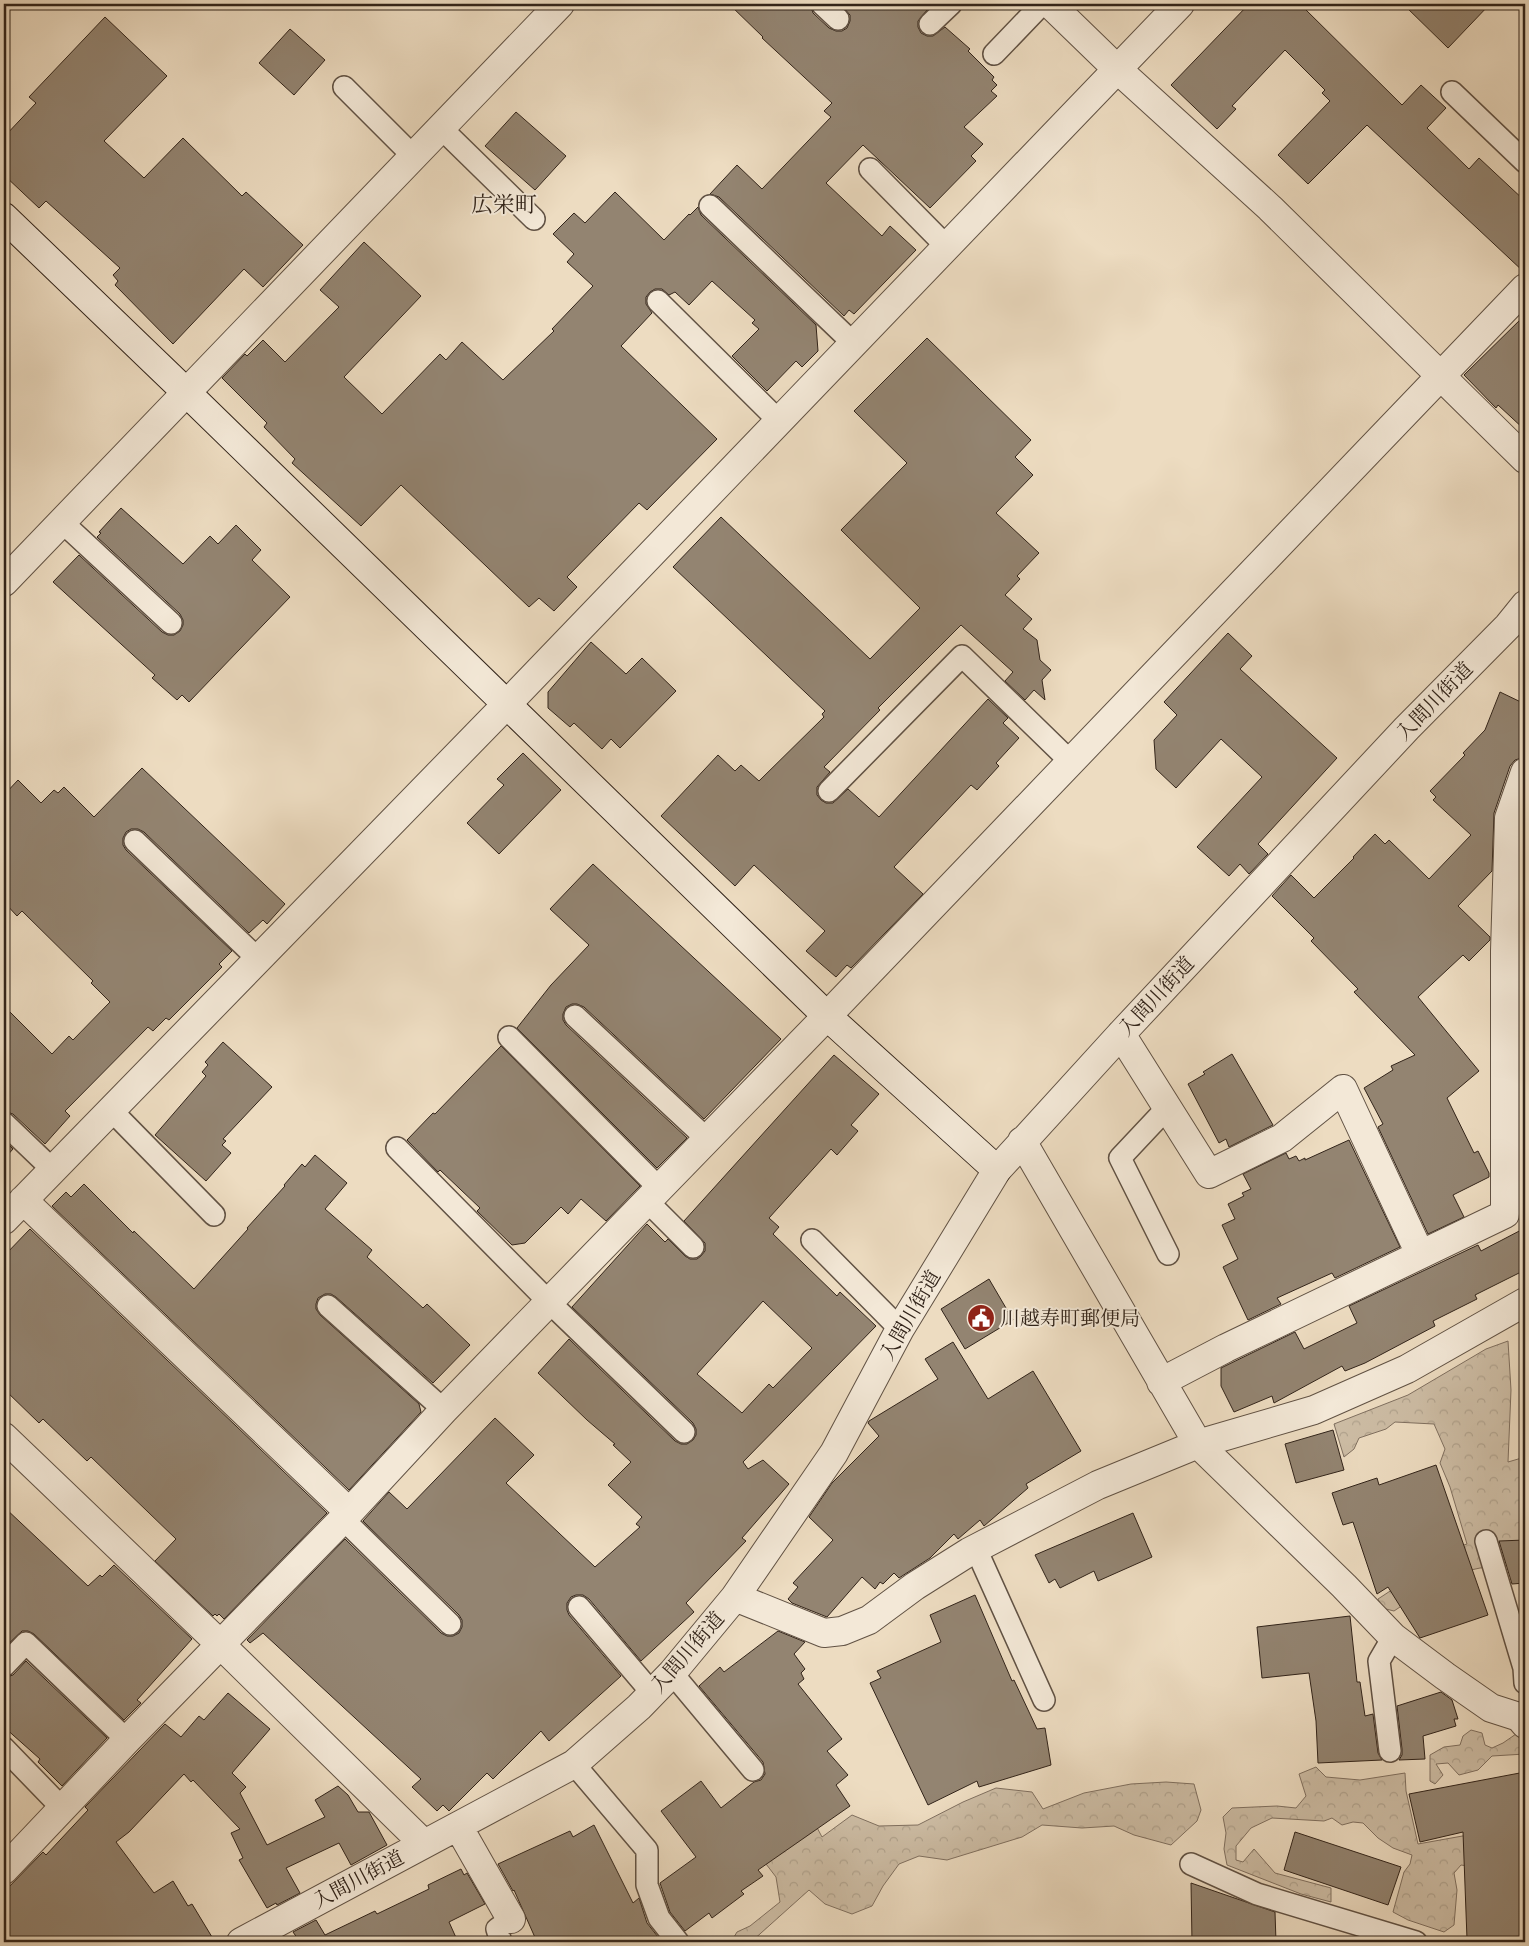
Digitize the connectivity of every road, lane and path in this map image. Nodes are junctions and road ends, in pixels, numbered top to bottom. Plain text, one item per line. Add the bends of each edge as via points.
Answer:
1 (559, 4) edge
2 (822, 4) edge
3 (951, 4) edge
4 (1042, 4) edge
5 (1050, 4) edge
6 (1180, 4) edge
7 (838, 19) dead end
8 (930, 24) dead end
9 (994, 54) dead end
10 (1116, 68) junction
11 (344, 87) dead end
12 (1452, 92) dead end
13 (441, 128) junction
14 (414, 157) junction
15 (1525, 162) edge
16 (870, 169) dead end
17 (710, 206) dead end
18 (4, 217) edge
19 (534, 219) dead end
20 (946, 246) junction
21 (1525, 288) edge
22 (658, 301) dead end
23 (853, 343) junction
24 (1440, 376) junction
25 (187, 393) junction
26 (779, 421) junction
27 (1525, 459) edge
28 (62, 522) junction
29 (4, 582) edge
30 (1525, 605) edge
31 (171, 623) dead end
32 (1517, 633) edge
33 (508, 704) junction
34 (1071, 762) junction
35 (1525, 772) edge
36 (829, 791) dead end
37 (135, 841) dead end
38 (258, 959) junction
39 (575, 1016) dead end
40 (827, 1016) junction
41 (1121, 1034) junction
42 (509, 1037) dead end
43 (1167, 1108) junction
44 (111, 1110) junction
45 (4, 1123) edge
46 (707, 1139) junction
47 (1022, 1141) junction
48 (397, 1148) dead end
49 (52, 1169) junction
50 (997, 1170) junction
51 (653, 1195) junction
52 (23, 1200) junction
53 (1515, 1209) edge
54 (214, 1215) dead end
55 (4, 1220) edge
56 (812, 1240) dead end
57 (693, 1247) dead end
58 (1168, 1254) dead end
59 (1420, 1254) junction
60 (549, 1302) junction
61 (1525, 1302) edge
62 (328, 1306) dead end
63 (900, 1329) junction
64 (1161, 1382) junction
65 (444, 1410) junction
66 (684, 1432) dead end
67 (4, 1437) edge
68 (1198, 1444) junction
69 (346, 1515) junction
70 (1486, 1540) dead end
71 (976, 1549) junction
72 (735, 1598) junction
73 (579, 1607) dead end
74 (450, 1624) dead end
75 (1393, 1637) junction
76 (220, 1644) junction
77 (4, 1666) edge
78 (672, 1673) junction
79 (1525, 1683) edge
80 (652, 1693) junction
81 (1044, 1700) dead end
82 (1523, 1715) edge
83 (127, 1740) junction
84 (4, 1748) edge
85 (1390, 1751) dead end
86 (574, 1764) junction
87 (753, 1770) dead end
88 (62, 1808) junction
89 (458, 1826) junction
90 (424, 1844) junction
91 (1191, 1864) dead end
92 (4, 1870) edge
93 (506, 1930) edge
94 (241, 1942) edge
95 (678, 1942) edge
96 (1416, 1942) edge

1 - 13 street
2 - 7 lane
3 - 8 lane
4 - 9 lane
5 - 10 street
6 - 10 street
10 - 20 street
10 - 24 street via 1270,208
11 - 14 lane
12 - 15 lane
13 - 14 street
13 - 19 lane
14 - 25 street
16 - 20 lane
17 - 23 lane
18 - 25 street
20 - 23 street
21 - 24 street
22 - 26 lane
23 - 26 street
24 - 27 street
24 - 34 street
25 - 28 street
25 - 33 street
26 - 33 street
28 - 29 street
28 - 31 lane
30 - 32 street, 入間川街道
32 - 41 street, 入間川街道 via 1407,728
33 - 38 street
33 - 40 street
34 - 36 lane via 962,656
34 - 40 street
35 - 53 street via 1508,818 1505,951
37 - 38 lane
38 - 44 street
39 - 46 lane
40 - 46 street
40 - 50 street
41 - 43 street
41 - 47 street, 入間川街道
42 - 51 lane
43 - 58 lane via 1120,1158
43 - 59 street via 1209,1174 1282,1138 1343,1090
44 - 49 street
44 - 54 lane
45 - 49 lane
46 - 51 street
47 - 50 street, 入間川街道
47 - 64 street
48 - 60 lane
49 - 52 street
50 - 63 street, 入間川街道
51 - 57 lane
51 - 60 street
52 - 55 street
52 - 69 street
53 - 59 street
56 - 63 lane
59 - 64 street
60 - 65 street
60 - 66 lane
61 - 68 street via 1408,1369 1314,1410
62 - 65 lane
63 - 72 street, 入間川街道 via 834,1453
64 - 68 street
65 - 69 street
67 - 76 street
68 - 71 street via 1098,1485
68 - 75 street
69 - 74 lane
69 - 76 street
70 - 79 lane via 1524,1668
71 - 72 street via 915,1586 869,1620 842,1631 824,1633
71 - 81 lane
72 - 78 street, 入間川街道
73 - 80 lane
75 - 82 street via 1491,1708
75 - 85 lane via 1380,1661
76 - 83 street
76 - 90 street
77 - 83 lane via 26,1643
78 - 80 street, 入間川街道
78 - 87 lane
80 - 86 street, 入間川街道
83 - 88 street
84 - 88 lane
86 - 89 street, 入間川街道
86 - 95 lane via 648,1850 647,1885 659,1918
88 - 92 street
89 - 90 street, 入間川街道
89 - 93 street
90 - 94 street, 入間川街道
91 - 96 lane via 1258,1894

